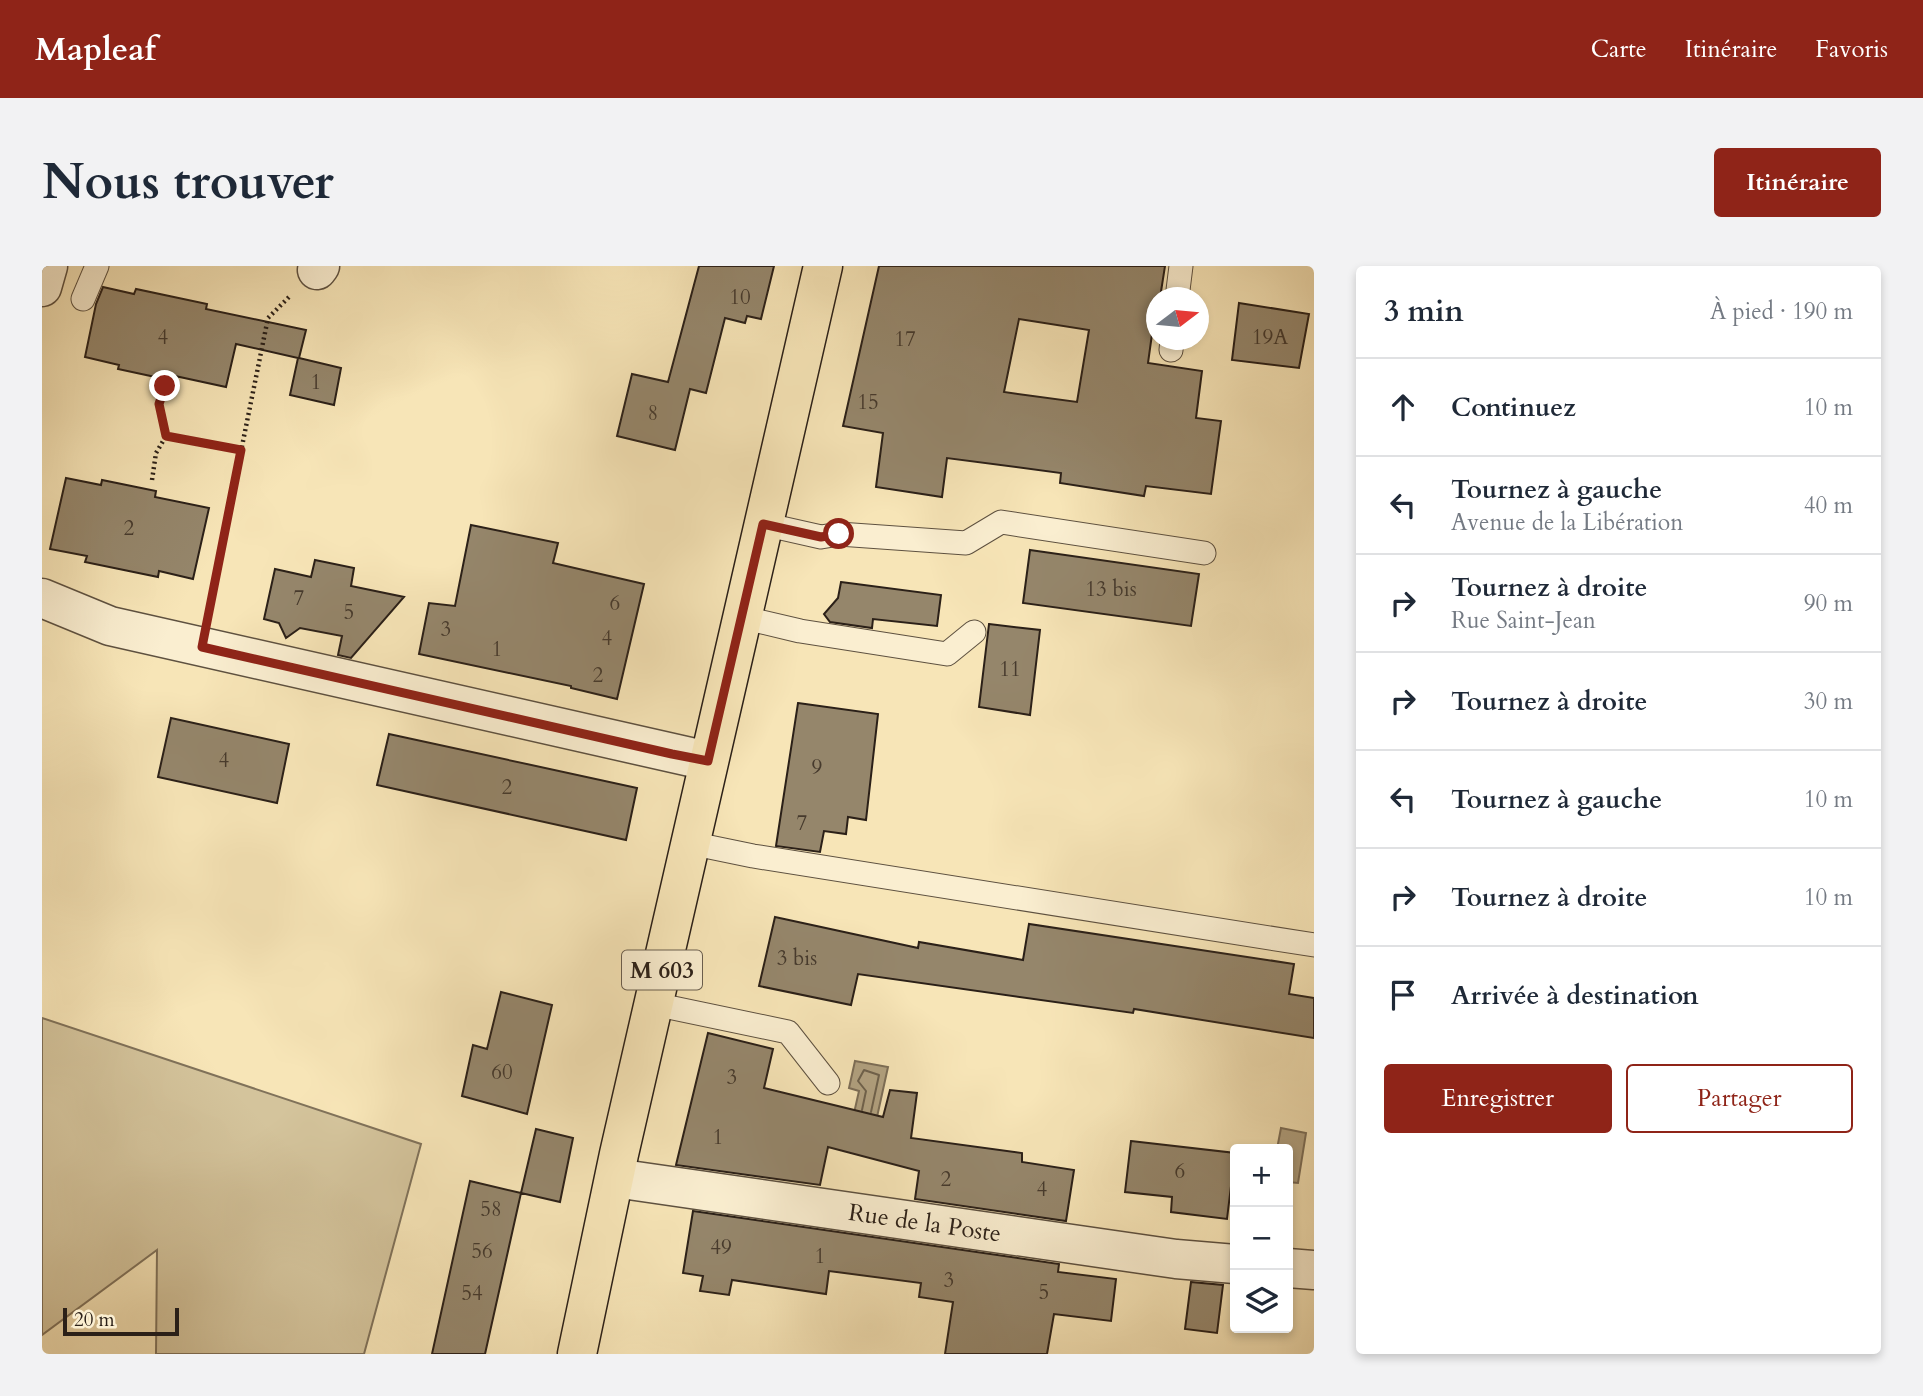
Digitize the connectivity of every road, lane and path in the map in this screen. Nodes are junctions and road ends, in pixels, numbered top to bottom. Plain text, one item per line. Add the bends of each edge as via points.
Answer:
1 (48, 266) edge
2 (97, 266) edge
3 (823, 266) edge
4 (1181, 266) edge
5 (316, 267) edge
6 (42, 286) edge
7 (1178, 287) edge
8 (83, 299) dead end
9 (165, 386) dead end
10 (166, 436) junction
11 (241, 450) junction
12 (152, 480) dead end
13 (763, 524) junction
14 (1204, 553) dead end
15 (42, 598) edge
16 (741, 617) junction
17 (974, 632) dead end
18 (202, 647) junction
19 (708, 761) junction
20 (690, 843) junction
21 (1314, 945) edge
22 (654, 1004) junction
23 (828, 1083) dead end
24 (615, 1178) junction
25 (1230, 1264) edge
26 (1293, 1268) edge
27 (1314, 1270) edge
28 (577, 1354) edge

1 - 6 street
2 - 8 lane
3 - 13 main road, M 603
4 - 7 lane
5 - 11 path via 268,318
9 - 10 path via 159,404
10 - 11 path
10 - 12 path via 156,453
11 - 18 path
13 - 14 lane via 821,537 839,534 966,543 1002,522
13 - 16 main road, M 603
15 - 18 street via 110,626
16 - 17 lane via 947,654
16 - 19 main road, M 603
18 - 19 street
19 - 20 main road, M 603
20 - 21 lane
20 - 22 main road, M 603
22 - 23 lane via 788,1032
22 - 24 main road, M 603
24 - 25 street, Rue de la Poste
24 - 28 main road, M 603
26 - 27 street

